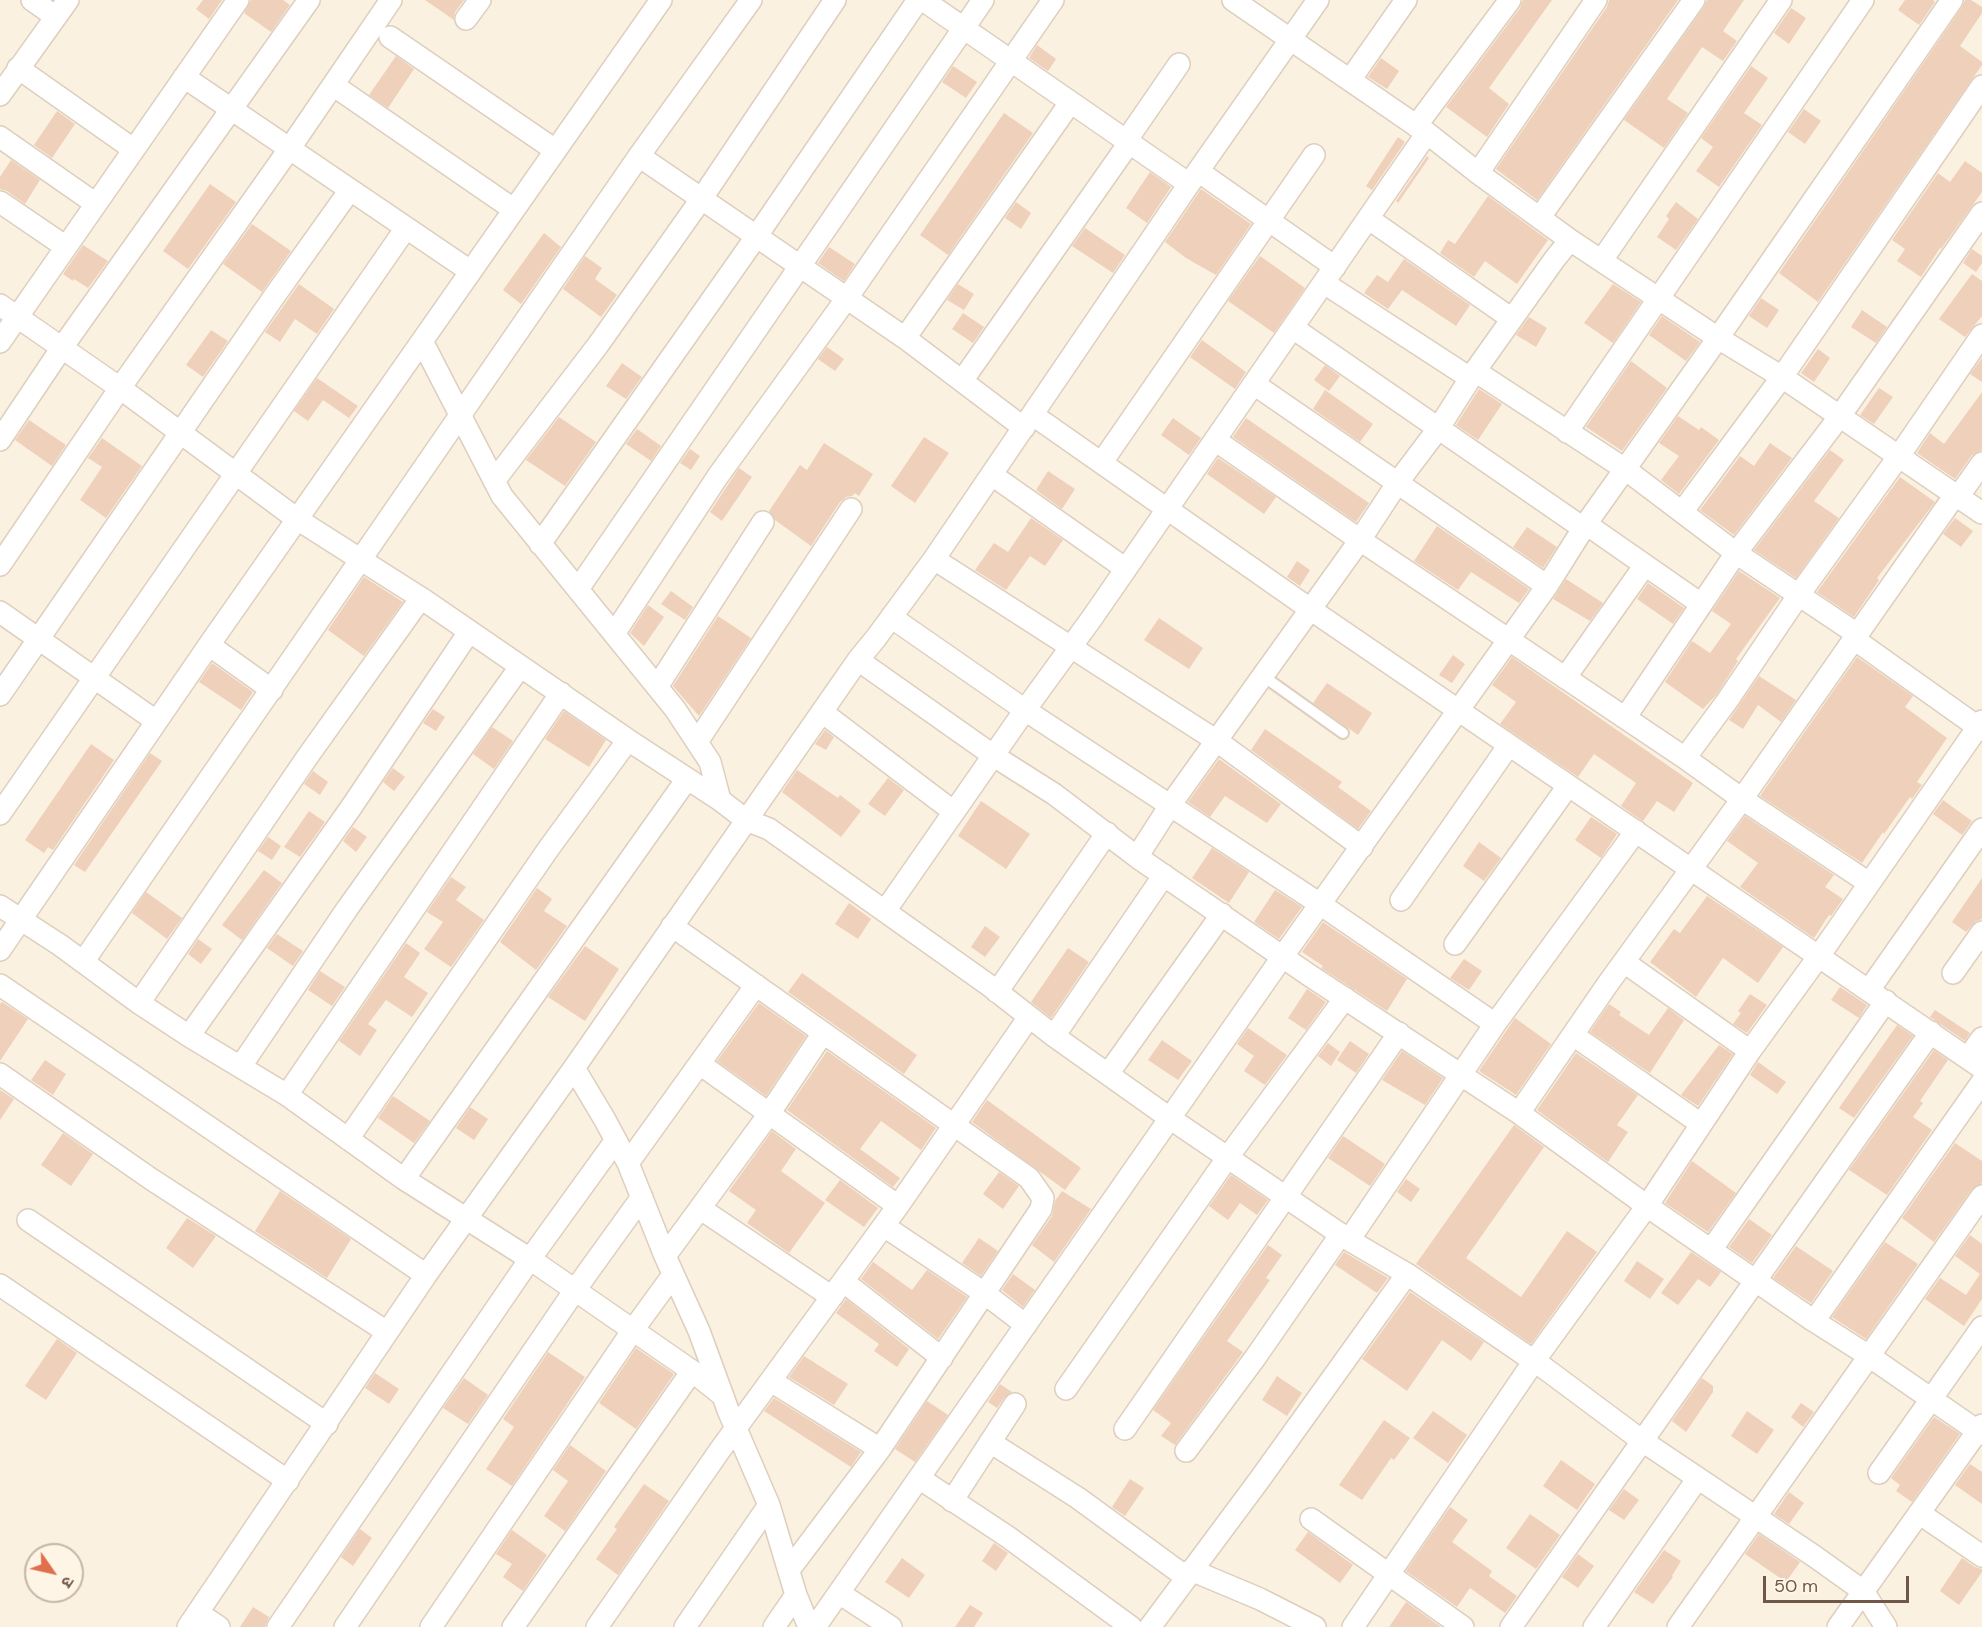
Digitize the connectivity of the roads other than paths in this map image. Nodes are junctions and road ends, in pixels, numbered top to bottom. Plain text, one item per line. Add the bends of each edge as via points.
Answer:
1 (32, 0) edge
2 (238, 0) edge
3 (309, 0) edge
4 (391, 0) edge
5 (480, 0) edge
6 (661, 0) edge
7 (751, 0) edge
8 (835, 0) edge
9 (918, 0) edge
10 (923, 0) edge
11 (983, 0) edge
12 (1053, 0) edge
13 (1233, 0) edge
14 (1318, 0) edge
15 (1406, 0) edge
16 (1510, 0) edge
17 (1596, 0) edge
18 (1694, 0) edge
19 (1781, 0) edge
20 (1863, 0) edge
21 (1952, 0) edge
22 (62, 9) edge
23 (466, 19) dead end
24 (964, 28) junction
25 (390, 37) dead end
26 (1290, 39) junction
27 (1010, 61) junction
28 (1179, 64) dead end
29 (18, 68) junction
30 (184, 77) junction
31 (1350, 80) junction
32 (333, 85) junction
33 (1982, 86) edge
34 (0, 95) edge
35 (1070, 103) junction
36 (231, 108) junction
37 (1422, 130) junction
38 (0, 137) edge
39 (1128, 142) junction
40 (290, 148) junction
41 (133, 149) junction
42 (555, 150) junction
43 (1314, 155) dead end
44 (639, 156) junction
45 (1478, 173) junction
46 (1193, 177) junction
47 (350, 190) junction
48 (702, 198) junction
49 (0, 202) edge
50 (96, 204) junction
51 (513, 209) junction
52 (1982, 213) edge
53 (1540, 217) junction
54 (1369, 219) junction
55 (1269, 221) junction
56 (406, 228) junction
57 (756, 237) junction
58 (1570, 240) junction
59 (66, 248) junction
60 (1602, 260) junction
61 (800, 268) junction
62 (470, 271) junction
63 (1330, 275) junction
64 (846, 298) junction
65 (1658, 299) junction
66 (9, 311) edge
67 (1512, 320) junction
68 (1293, 328) junction
69 (1982, 335) edge
70 (905, 338) junction
71 (1718, 338) junction
72 (422, 341) junction
73 (0, 342) edge
74 (61, 349) junction
75 (1472, 375) junction
76 (1782, 377) junction
77 (962, 381) junction
78 (1254, 384) junction
79 (120, 388) junction
80 (460, 415) junction
81 (1840, 416) junction
82 (1029, 421) junction
83 (1438, 429) junction
84 (1566, 432) junction
85 (180, 433) junction
86 (0, 440) edge
87 (1215, 440) junction
88 (1899, 456) junction
89 (1102, 462) junction
90 (1982, 463) edge
91 (1625, 469) junction
92 (235, 472) junction
93 (992, 475) junction
94 (495, 481) junction
95 (1398, 482) junction
96 (1957, 496) junction
97 (1167, 508) junction
98 (851, 509) dead end
99 (1682, 512) junction
100 (1982, 513) edge
101 (297, 519) junction
102 (763, 522) dead end
103 (1585, 526) junction
104 (1360, 540) junction
105 (540, 544) junction
106 (1736, 553) junction
107 (934, 560) junction
108 (361, 561) junction
109 (0, 565) edge
110 (1645, 565) junction
111 (1126, 568) junction
112 (1547, 586) junction
113 (578, 589) junction
114 (1798, 596) junction
115 (421, 598) junction
116 (1701, 604) junction
117 (1310, 609) junction
118 (0, 612) edge
119 (891, 617) junction
120 (469, 632) junction
121 (614, 634) junction
122 (1855, 637) junction
123 (38, 639) junction
124 (1509, 640) junction
125 (209, 645) junction
126 (1071, 647) junction
127 (858, 660) junction
128 (520, 667) junction
129 (1263, 676) junction
130 (95, 678) junction
131 (1565, 678) junction
132 (657, 687) junction
133 (272, 690) junction
134 (561, 693) junction
135 (0, 695) edge
136 (1025, 710) junction
137 (1458, 710) junction
138 (822, 712) junction
139 (1625, 718) junction
140 (156, 721) junction
141 (1980, 726) edge
142 (1343, 733) dead end
143 (628, 740) junction
144 (1217, 741) junction
145 (697, 742) junction
146 (1509, 745) junction
147 (994, 756) junction
148 (1685, 758) junction
149 (687, 779) junction
150 (1568, 786) junction
151 (1742, 799) junction
152 (720, 800) junction
153 (1171, 804) junction
154 (954, 812) junction
155 (0, 814) edge
156 (746, 819) junction
157 (1982, 829) edge
158 (1636, 831) junction
159 (1107, 834) junction
160 (1362, 847) junction
161 (1137, 856) junction
162 (1692, 868) junction
163 (1164, 875) junction
164 (1869, 884) junction
165 (1401, 900) dead end
166 (1320, 903) junction
167 (0, 906) edge
168 (885, 911) junction
169 (1222, 914) junction
170 (20, 919) junction
171 (672, 926) junction
172 (1982, 933) edge
173 (1455, 944) dead end
174 (0, 950) edge
175 (1283, 956) junction
176 (1819, 956) junction
177 (83, 962) junction
178 (1624, 962) junction
179 (1953, 973) dead end
180 (0, 985) edge
181 (756, 986) junction
182 (998, 992) junction
183 (1878, 996) junction
184 (1345, 998) junction
185 (139, 1003) junction
186 (1029, 1017) junction
187 (1495, 1024) junction
188 (1931, 1032) junction
189 (823, 1033) junction
190 (1400, 1033) junction
191 (1573, 1035) junction
192 (189, 1036) junction
193 (1054, 1036) junction
194 (1982, 1038) edge
195 (1750, 1051) junction
196 (1975, 1063) edge
197 (700, 1064) junction
198 (242, 1066) junction
199 (574, 1068) junction
200 (0, 1074) edge
201 (1108, 1074) junction
202 (1461, 1074) junction
203 (1982, 1082) edge
204 (287, 1095) junction
205 (1519, 1113) junction
206 (769, 1114) junction
207 (1171, 1119) junction
208 (955, 1124) junction
209 (1701, 1124) junction
210 (348, 1139) junction
211 (616, 1140) junction
212 (1228, 1157) junction
213 (628, 1163) junction
214 (404, 1179) junction
215 (1287, 1196) junction
216 (1982, 1196) edge
217 (642, 1197) junction
218 (898, 1206) junction
219 (1647, 1206) junction
220 (701, 1209) junction
221 (28, 1220) dead end
222 (466, 1220) junction
223 (884, 1226) junction
224 (1345, 1237) junction
225 (1711, 1250) junction
226 (530, 1258) junction
227 (669, 1266) junction
228 (1407, 1274) junction
229 (426, 1275) junction
230 (1755, 1280) junction
231 (0, 1286) edge
232 (838, 1289) junction
233 (575, 1290) junction
234 (984, 1293) junction
235 (1814, 1321) junction
236 (1026, 1325) junction
237 (1982, 1327) edge
238 (633, 1330) junction
239 (387, 1332) junction
240 (1869, 1356) junction
241 (942, 1358) junction
242 (1533, 1361) junction
243 (692, 1371) junction
244 (771, 1381) junction
245 (1066, 1389) dead end
246 (723, 1395) junction
247 (1932, 1399) junction
248 (1015, 1404) dead end
249 (327, 1424) junction
250 (1125, 1429) dead end
251 (736, 1430) junction
252 (1981, 1430) edge
253 (1641, 1440) junction
254 (990, 1442) junction
255 (880, 1449) junction
256 (1186, 1451) dead end
257 (1879, 1473) dead end
258 (919, 1478) junction
259 (1698, 1478) junction
260 (288, 1481) junction
261 (952, 1501) junction
262 (769, 1505) junction
263 (1919, 1513) junction
264 (1757, 1517) junction
265 (1311, 1519) dead end
266 (1982, 1556) edge
267 (789, 1570) junction
268 (1189, 1573) junction
269 (1389, 1574) junction
270 (1863, 1591) junction
271 (839, 1593) junction
272 (796, 1595) junction
273 (193, 1620) edge
274 (1686, 1624) edge
275 (219, 1627) edge
276 (278, 1627) edge
277 (345, 1627) edge
278 (431, 1627) edge
279 (513, 1627) edge
280 (597, 1627) edge
281 (685, 1627) edge
282 (774, 1627) edge
283 (809, 1627) edge
284 (815, 1627) edge
285 (891, 1627) edge
286 (1131, 1627) edge
287 (1150, 1627) edge
288 (1315, 1627) edge
289 (1353, 1627) edge
290 (1463, 1627) edge
291 (1511, 1627) edge
292 (1594, 1627) edge
293 (1838, 1627) edge
294 (1886, 1627) edge

1 - 22 street
2 - 30 street
3 - 36 street
4 - 32 street
5 - 23 street
6 - 42 street
7 - 44 street
8 - 48 street
9 - 57 street
10 - 24 street
11 - 24 street
12 - 27 street
13 - 26 street
14 - 26 street
15 - 31 street
16 - 37 street
17 - 45 street
18 - 53 street
19 - 60 street
20 - 65 street
21 - 71 street
22 - 29 street
24 - 27 street
24 - 61 street
25 - 42 street
26 - 31 street
26 - 46 street
27 - 35 street
27 - 64 street
28 - 39 street
29 - 34 street
29 - 41 street
30 - 36 street
30 - 41 street
31 - 37 street
32 - 40 street
32 - 51 street
33 - 76 street
35 - 39 street
35 - 70 street
36 - 40 street
36 - 74 street
37 - 45 street
37 - 54 street
38 - 50 street
39 - 46 street
39 - 77 street
40 - 47 street
40 - 79 street
41 - 50 street
42 - 51 street
43 - 55 street
44 - 48 street
44 - 80 street
45 - 53 street
46 - 55 street
46 - 82 street
47 - 56 street
47 - 85 street
48 - 57 street
48 - 94 street
49 - 59 street
50 - 59 street
51 - 62 street
52 - 81 street
53 - 58 street
54 - 63 street
54 - 67 street
55 - 63 street
55 - 89 street
56 - 62 street
56 - 92 street
57 - 61 street
57 - 105 street
58 - 60 street
58 - 67 street
59 - 66 street
60 - 65 street
61 - 64 street
61 - 113 street
62 - 72 street
63 - 68 street
63 - 75 street
64 - 70 street
64 - 121 street via 718,476
65 - 71 street
65 - 84 street
66 - 73 street
66 - 74 street
67 - 75 street
68 - 78 street
68 - 83 street
69 - 88 street
70 - 77 street
71 - 76 street
71 - 91 street
72 - 80 street
72 - 101 street
74 - 79 street
74 - 86 street
75 - 83 street
75 - 84 street
76 - 81 street
76 - 99 street
77 - 82 street
78 - 87 street
78 - 95 street
79 - 85 street
79 - 109 street
80 - 94 street
80 - 108 street
81 - 88 street
81 - 106 street
82 - 89 street
82 - 93 street
83 - 95 street
83 - 103 street
84 - 91 street
85 - 92 street
85 - 123 street
87 - 97 street
87 - 104 street
88 - 96 street
88 - 114 street
89 - 97 street
90 - 96 street
91 - 99 street
91 - 103 street
92 - 101 street
92 - 130 street
93 - 107 street
93 - 111 street
94 - 105 street via 502,496
95 - 104 street
95 - 112 street
96 - 100 street
96 - 122 street
97 - 111 street
97 - 117 street
98 - 145 street
99 - 106 street
101 - 108 street
101 - 125 street
102 - 132 street
103 - 110 street
103 - 112 street
104 - 117 street
104 - 124 street
105 - 113 street
106 - 114 street
106 - 116 street
107 - 119 street
107 - 126 street
108 - 115 street
108 - 133 street
110 - 116 street
110 - 131 street
111 - 126 street
112 - 124 street
113 - 121 street
114 - 122 street
114 - 148 street
115 - 120 street
115 - 185 street
116 - 139 street
117 - 129 street
117 - 137 street
118 - 123 street
119 - 127 street
119 - 136 street
120 - 128 street
120 - 192 street via 350,809
121 - 132 street
122 - 141 street
122 - 151 street
123 - 130 street
123 - 135 street
124 - 131 street
124 - 137 street
125 - 133 street
125 - 140 street
126 - 136 street
126 - 144 street
127 - 138 street
127 - 147 street
128 - 134 street
128 - 198 street
129 - 142 lane
129 - 144 street
130 - 140 street
130 - 155 street
131 - 139 street
132 - 145 street
133 - 177 street
134 - 143 street
134 - 204 street
136 - 147 street
136 - 153 street
137 - 146 street
137 - 160 street
138 - 154 street
138 - 156 street
139 - 148 street
140 - 170 street
141 - 164 street
143 - 149 street
143 - 210 street
144 - 153 street
144 - 160 street
145 - 152 street via 710,762
146 - 150 street
146 - 165 street
147 - 154 street
147 - 159 street
148 - 151 street
149 - 152 street
149 - 214 street
150 - 158 street
150 - 173 street
151 - 162 street
151 - 164 street
152 - 156 street
153 - 161 street
153 - 166 street
154 - 168 street
156 - 168 street via 769,829
156 - 171 street
157 - 183 street
158 - 162 street
158 - 187 street
159 - 161 street
159 - 182 street
160 - 166 street
161 - 163 street
162 - 176 street
162 - 178 street
163 - 169 street
163 - 193 street
164 - 176 street
166 - 175 street
166 - 187 street
167 - 170 street
168 - 182 street
169 - 175 street
169 - 201 street
170 - 174 street
170 - 177 street
171 - 181 street
171 - 199 street
172 - 179 street
175 - 184 street
175 - 207 street
176 - 183 street
176 - 195 street
177 - 185 street
178 - 191 street
178 - 195 street
180 - 229 street
181 - 189 street
181 - 197 street
182 - 186 street
183 - 188 street
183 - 225 street
184 - 190 street
184 - 212 street
185 - 192 street
186 - 193 street
186 - 208 street
187 - 202 street
188 - 196 street
188 - 230 street
189 - 206 street
189 - 208 street
190 - 202 street
190 - 215 street
191 - 205 street
191 - 209 street
192 - 198 street
193 - 201 street
194 - 196 street
195 - 209 street
197 - 206 street
197 - 213 street
198 - 204 street
199 - 211 street
199 - 222 street
200 - 239 street via 151,1179
201 - 207 street
202 - 205 street
202 - 224 street
203 - 235 street
204 - 210 street
205 - 219 street
206 - 218 street
206 - 220 street
207 - 212 street
207 - 236 street
208 - 218 street
208 - 234 street via 1029,1178 1043,1198 1041,1209
209 - 219 street
210 - 214 street
211 - 213 street
211 - 226 street
212 - 215 street
212 - 245 street
213 - 217 street
214 - 222 street
215 - 224 street
215 - 250 street
216 - 240 street
217 - 227 street
217 - 233 street
218 - 223 street
219 - 225 street
219 - 242 street
220 - 227 street
220 - 232 street
221 - 249 street
222 - 226 street
222 - 229 street
223 - 232 street
223 - 234 street
224 - 228 street
224 - 256 street
225 - 230 street
226 - 233 street
226 - 276 street
227 - 238 street
227 - 246 street
228 - 242 street
228 - 268 street
229 - 239 street
230 - 235 street
230 - 253 street
231 - 260 street
232 - 241 street
232 - 244 street
233 - 238 street
233 - 277 street
234 - 236 street
234 - 241 street
235 - 240 street
236 - 258 street
237 - 247 street
238 - 243 street
238 - 278 street
239 - 249 street
240 - 247 street
240 - 264 street
241 - 255 street
242 - 253 street
242 - 269 street
243 - 246 street
243 - 279 street
244 - 251 street
244 - 255 street
246 - 251 street
247 - 252 street
247 - 257 street
248 - 254 street
249 - 260 street
251 - 262 street
251 - 280 street
252 - 263 street
253 - 259 street
253 - 291 street
254 - 261 street
254 - 268 street
255 - 267 street
258 - 261 street
258 - 271 street
259 - 264 street
259 - 292 street
260 - 273 street
261 - 286 street
262 - 267 street
262 - 281 street
263 - 266 street
263 - 270 street
264 - 270 street
264 - 274 street
265 - 269 street
267 - 272 street
268 - 287 street
268 - 288 street via 1260,1599
269 - 289 street
269 - 290 street
270 - 293 street
270 - 294 street
271 - 284 street
271 - 285 street
272 - 282 street
272 - 283 street
273 - 275 street

